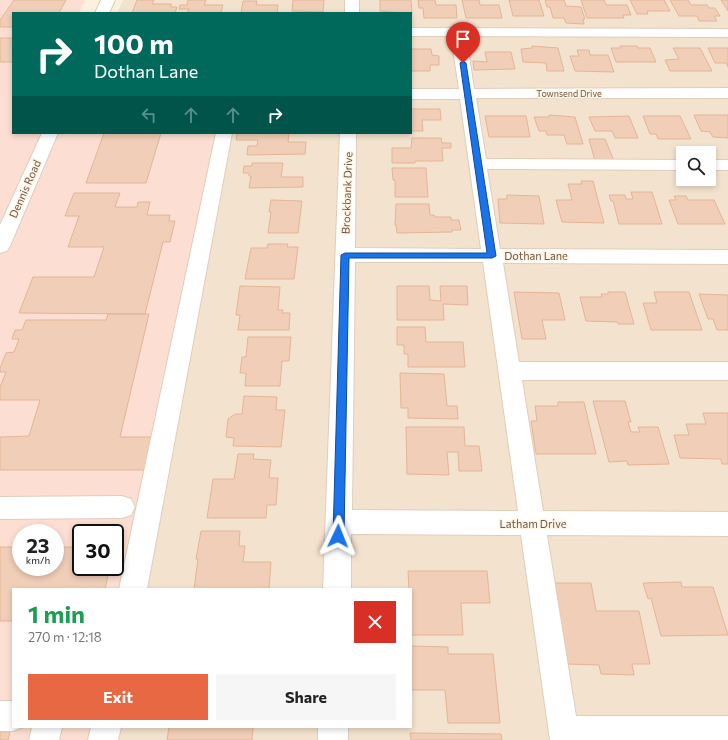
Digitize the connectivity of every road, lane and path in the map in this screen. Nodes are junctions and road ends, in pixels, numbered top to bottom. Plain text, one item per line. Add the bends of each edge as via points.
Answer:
1 (108, 0) edge
2 (352, 0) edge
3 (102, 12) edge
4 (352, 12) edge
5 (412, 32) edge
6 (458, 32) junction
7 (728, 33) edge
8 (728, 93) edge
9 (412, 94) edge
10 (467, 94) junction
11 (49, 134) edge
12 (224, 134) edge
13 (348, 134) edge
14 (478, 164) junction
15 (676, 165) edge
16 (716, 165) edge
17 (728, 165) edge
18 (8, 211) edge
19 (0, 246) edge
20 (345, 255) junction
21 (492, 256) junction
22 (728, 257) edge
23 (509, 371) junction
24 (728, 371) edge
25 (122, 507) dead end
26 (0, 508) edge
27 (339, 522) junction
28 (532, 524) junction
29 (728, 524) edge
30 (133, 588) edge
31 (337, 588) edge
32 (0, 716) edge
33 (12, 716) edge
34 (47, 728) edge
35 (106, 728) edge
36 (333, 728) edge
37 (728, 731) edge
38 (564, 735) edge
39 (44, 740) edge
40 (103, 740) edge
41 (333, 740) edge

1 - 3 street
2 - 4 street
5 - 6 street
6 - 7 street
6 - 10 street
8 - 10 street, Townsend Drive
9 - 10 street, Townsend Drive
10 - 14 street
11 - 18 street, Dennis Road
12 - 30 street
13 - 20 street, Brockbank Drive
14 - 15 street
14 - 21 street
16 - 17 street
18 - 19 street, Dennis Road
20 - 21 street, Dothan Lane
20 - 27 street, Brockbank Drive
21 - 22 street, Dothan Lane
21 - 23 street
23 - 24 street
23 - 28 street
25 - 26 street
27 - 28 street, Latham Drive
27 - 31 street, Brockbank Drive
28 - 29 street, Latham Drive
28 - 38 street
32 - 33 street
34 - 39 street
35 - 40 street
36 - 41 street
37 - 38 street

